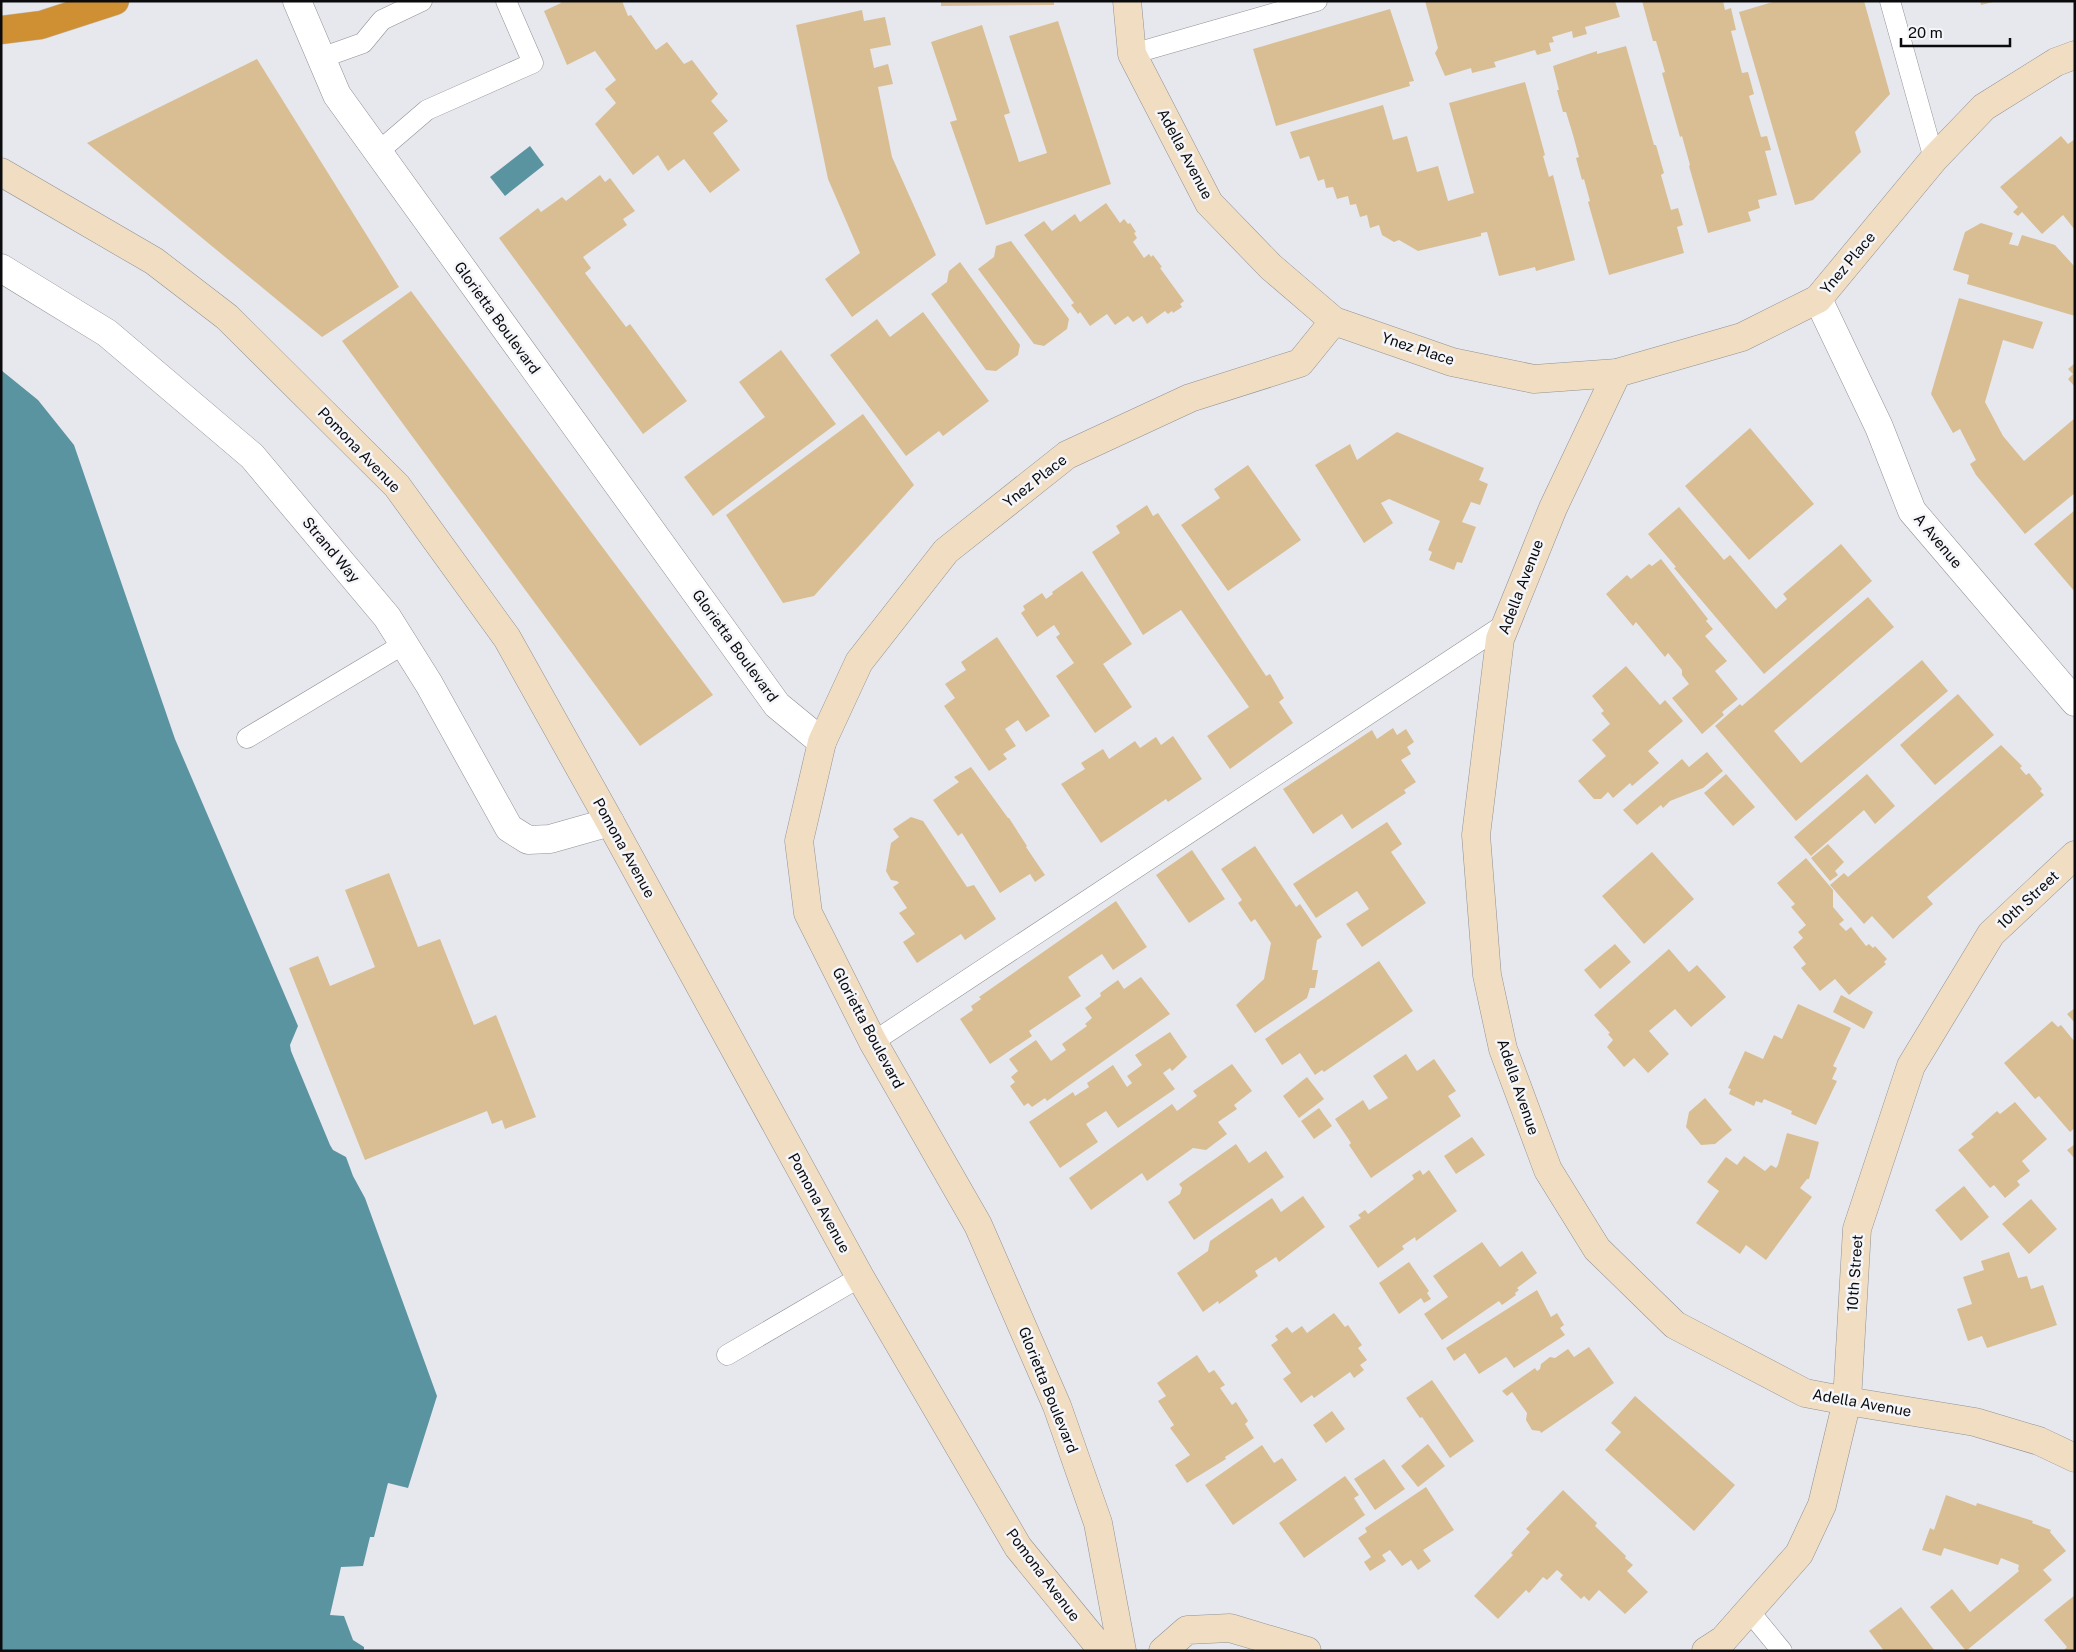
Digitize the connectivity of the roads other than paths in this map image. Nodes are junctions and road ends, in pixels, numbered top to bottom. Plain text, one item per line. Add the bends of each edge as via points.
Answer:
1 (115, 1) edge
2 (296, 1) edge
3 (422, 1) edge
4 (506, 1) edge
5 (1127, 1) edge
6 (1317, 1) edge
7 (1890, 1) edge
8 (1, 30) edge
9 (1132, 54) junction
10 (2075, 55) edge
11 (321, 58) junction
12 (378, 152) junction
13 (1934, 159) junction
14 (1, 172) edge
15 (1, 268) edge
16 (1818, 300) junction
17 (1334, 321) junction
18 (1617, 373) junction
19 (1505, 624) junction
20 (404, 644) junction
21 (2075, 702) edge
22 (246, 738) dead end
23 (822, 742) junction
24 (610, 822) junction
25 (2075, 855) edge
26 (873, 1042) junction
27 (860, 1277) junction
28 (727, 1355) dead end
29 (1847, 1401) junction
30 (2075, 1458) edge
31 (1749, 1610) junction
32 (1103, 1651) edge
33 (1122, 1651) edge
34 (1162, 1651) edge
35 (1307, 1651) edge
36 (1706, 1651) edge
37 (1782, 1651) edge

1 - 8 highway via 41,25
2 - 11 street, Glorietta Boulevard
3 - 11 lane via 382,20 363,43
4 - 12 lane via 533,63 427,110
5 - 9 street, Adella Avenue
6 - 9 lane
7 - 13 lane
9 - 17 street, Adella Avenue via 1209,203 1272,267
10 - 13 street, Ynez Place via 2056,62 1984,107
11 - 12 street, Glorietta Boulevard via 337,95
12 - 23 street, Glorietta Boulevard via 777,705
13 - 16 street, Ynez Place
14 - 24 street, Pomona Avenue via 154,261 227,317 397,486 507,638
15 - 20 street, Strand Way via 107,333 252,456 387,617
16 - 18 street, Ynez Place via 1742,337
16 - 21 street, A Avenue via 1879,427 1912,511
17 - 18 street, Ynez Place via 1452,362 1534,379
17 - 23 street, Ynez Place via 1300,363 1190,398 1067,455 946,551 860,662
18 - 19 street, Adella Avenue via 1553,508
19 - 26 lane
19 - 29 street, Adella Avenue via 1500,639 1476,835 1487,975 1502,1049 1548,1170 1597,1249 1675,1324 1805,1393
20 - 22 lane
20 - 24 street, Strand Way via 509,828 528,840 550,839
23 - 26 street, Glorietta Boulevard via 799,841 808,913
24 - 27 street, Pomona Avenue
25 - 29 street, 10th Street via 1991,934 1911,1066 1857,1229
26 - 33 street, Glorietta Boulevard via 978,1225 1057,1406 1098,1523
27 - 28 lane
27 - 32 street, Pomona Avenue via 1018,1547
29 - 30 street, Adella Avenue via 1975,1422 2039,1441
29 - 31 street, 10th Street via 1822,1505 1799,1554
31 - 36 street, 10th Street via 1722,1640
31 - 37 lane
34 - 35 street via 1187,1630 1230,1628

